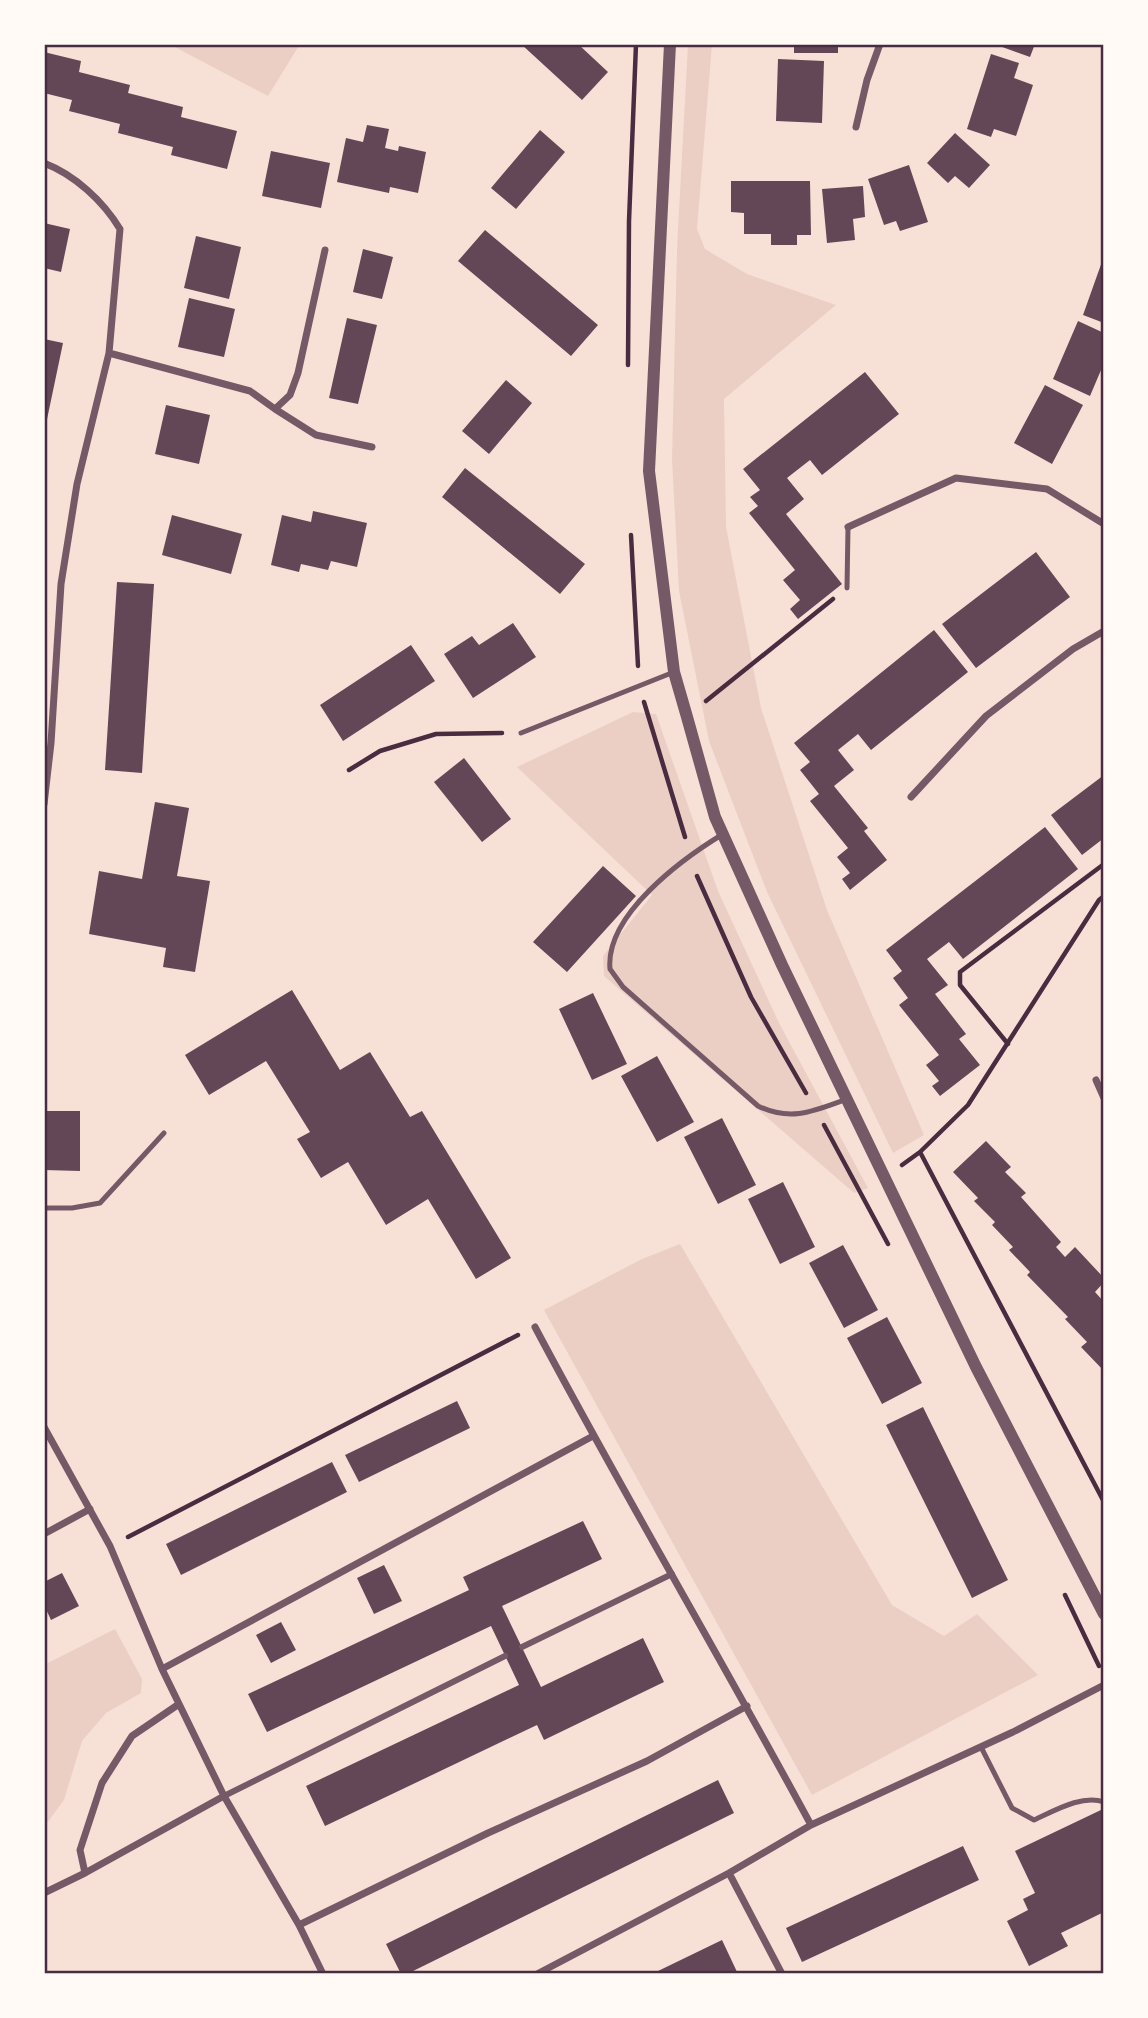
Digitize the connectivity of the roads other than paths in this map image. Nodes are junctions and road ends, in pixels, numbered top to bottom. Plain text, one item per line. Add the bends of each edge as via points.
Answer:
1 (670, 44) edge
2 (880, 44) edge
3 (856, 127) dead end
4 (44, 163) edge
5 (325, 250) dead end
6 (108, 353) junction
7 (275, 409) junction
8 (372, 447) dead end
9 (1104, 524) edge
10 (848, 527) joint
11 (848, 587) road end
12 (1104, 631) edge
13 (674, 672) junction
14 (521, 733) road end
15 (911, 797) dead end
16 (44, 804) edge
17 (723, 834) junction
18 (1096, 1080) dead end
19 (1104, 1098) edge
20 (847, 1099) junction
21 (164, 1133) dead end
22 (44, 1208) edge
23 (535, 1327) road end
24 (44, 1427) edge
25 (593, 1436) junction
26 (90, 1509) junction
27 (44, 1534) edge
28 (672, 1574) junction
29 (1104, 1614) edge
30 (522, 1647) dead end
31 (505, 1656) dead end
32 (162, 1669) junction
33 (1104, 1685) edge
34 (179, 1704) junction
35 (747, 1706) junction
36 (981, 1746) junction
37 (224, 1796) junction
38 (1104, 1802) edge
39 (811, 1825) junction
40 (85, 1873) junction
41 (729, 1873) junction
42 (44, 1893) edge
43 (299, 1926) junction
44 (323, 1974) edge
45 (537, 1974) edge
46 (782, 1974) edge

1 - 13 street via 649,471
2 - 3 street
4 - 6 street via 82,186 110,212 120,229
5 - 7 street via 298,373 290,395
6 - 7 street via 250,391
6 - 16 street via 77,484 61,584
7 - 8 street via 316,435
9 - 10 street via 1047,489 956,478
10 - 11 lane
12 - 15 street via 1073,649 986,716
13 - 14 lane
13 - 17 street
17 - 20 street
17 - 20 lane via 690,854 625,919 611,948 610,969 758,1106 774,1114 794,1114
18 - 19 street
20 - 29 street via 976,1367
21 - 22 lane via 100,1203
23 - 25 street
24 - 26 street
25 - 28 street
25 - 32 street
26 - 27 street
26 - 32 street
28 - 30 street
28 - 35 street
31 - 37 street
32 - 34 street
33 - 36 street
34 - 37 street
34 - 40 street via 132,1736 102,1783 80,1850
35 - 39 street
35 - 43 street via 647,1761
36 - 38 lane via 1012,1808 1034,1820 1069,1805 1096,1799
36 - 39 street
37 - 40 street
37 - 43 street
39 - 41 street
40 - 42 street
41 - 45 street
41 - 46 street
43 - 44 street

